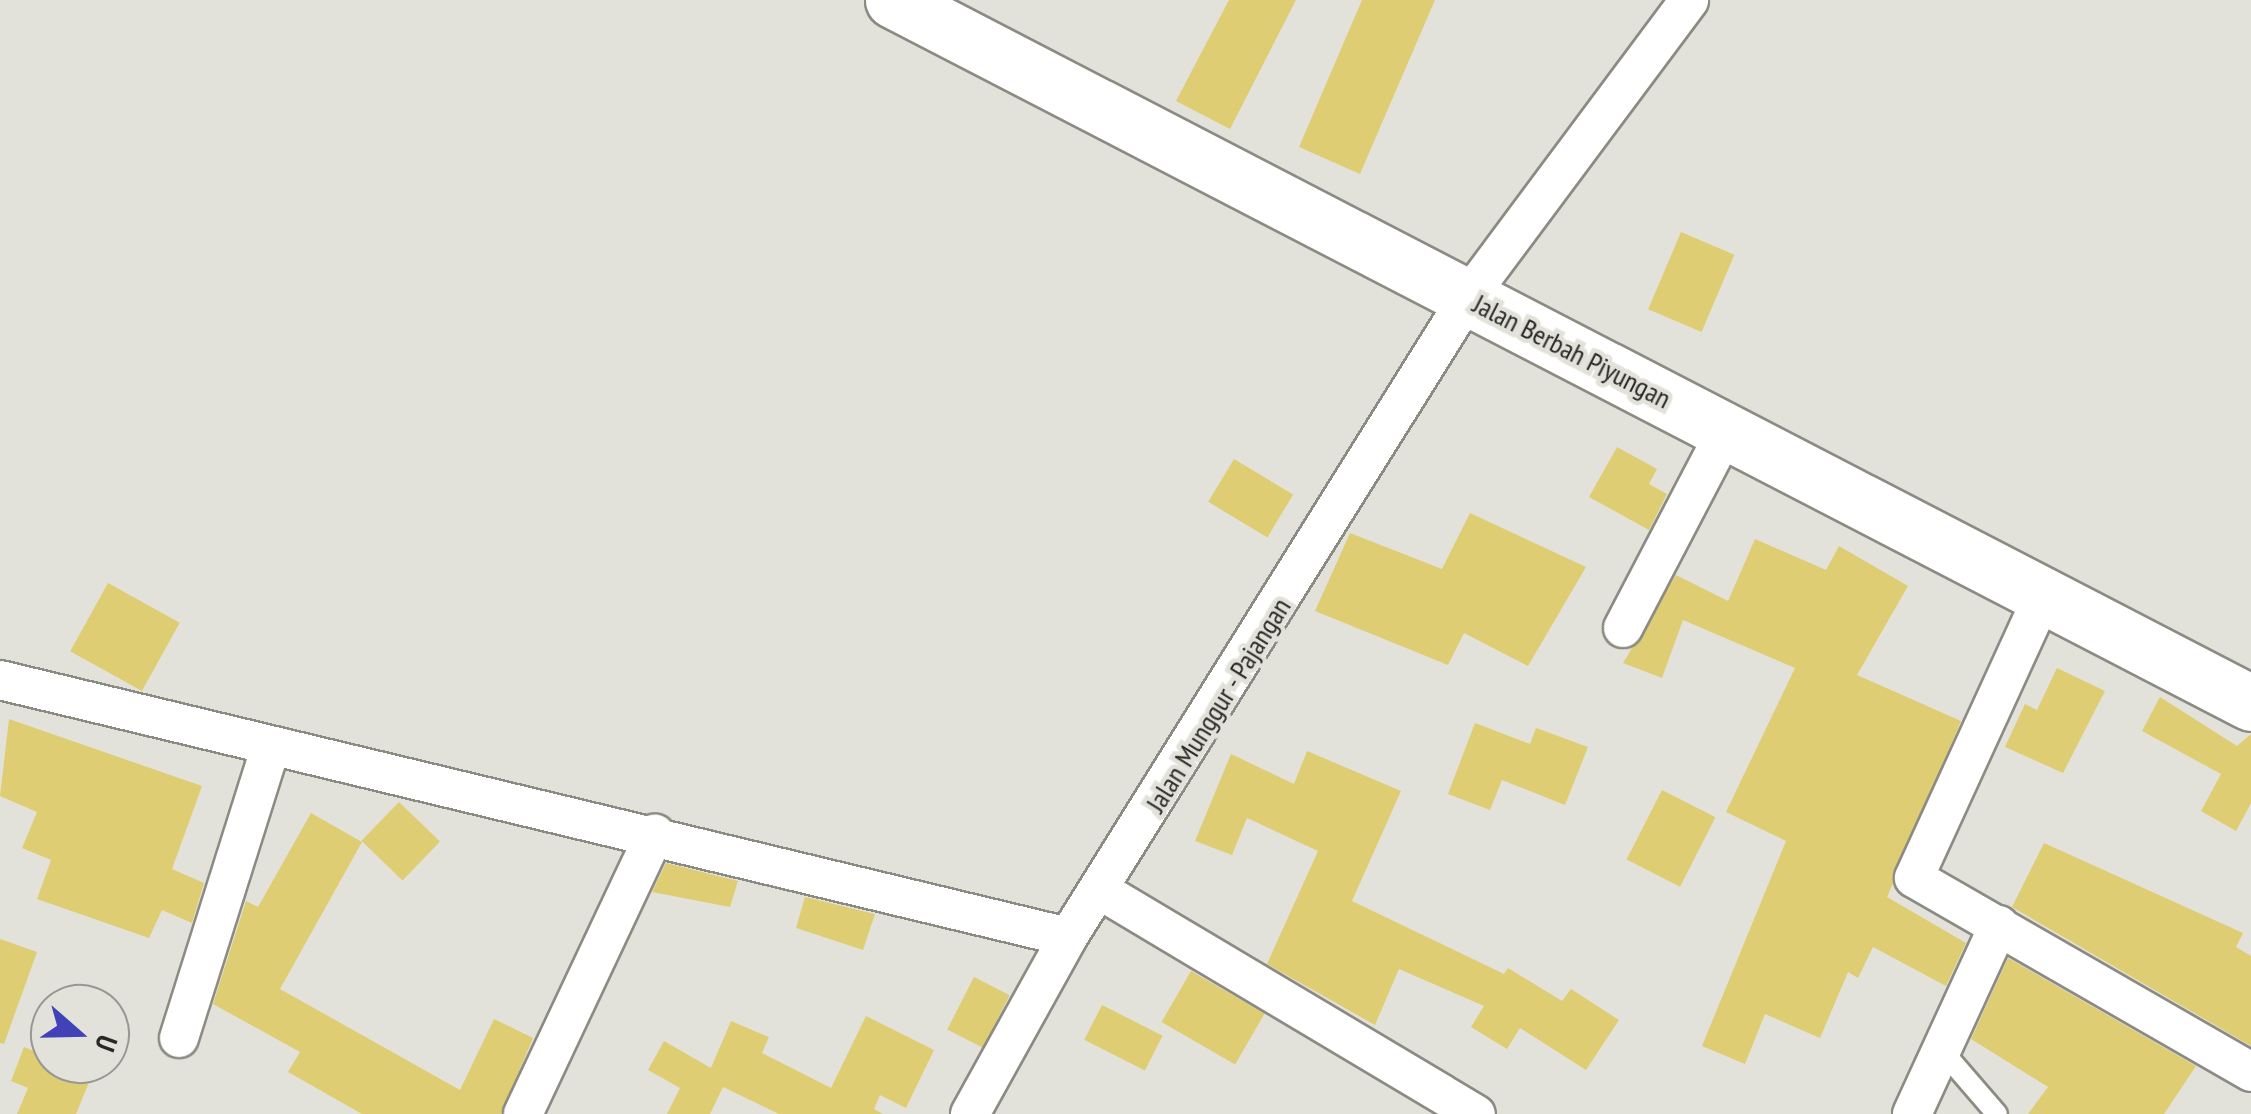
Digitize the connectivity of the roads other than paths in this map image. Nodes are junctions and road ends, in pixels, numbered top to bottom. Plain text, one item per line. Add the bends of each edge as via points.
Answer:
1 (893, 0) edge
2 (1690, 0) edge
3 (1468, 297) junction
4 (1726, 431) junction
5 (2044, 596) junction
6 (1622, 628) dead end
7 (0, 680) edge
8 (2251, 703) edge
9 (272, 746) junction
10 (655, 834) junction
11 (1103, 892) junction
12 (1999, 926) junction
13 (1068, 937) junction
14 (179, 1038) dead end
15 (1940, 1048) junction
16 (2251, 1072) edge
17 (523, 1114) edge
18 (970, 1114) edge
19 (1476, 1114) edge
20 (1912, 1114) edge
21 (1997, 1114) edge

1 - 3 street, Jalan Berbah Piyungan
2 - 3 street, Jalan Munggur - Pajangan
3 - 4 street, Jalan Berbah Piyungan
3 - 11 street, Jalan Munggur - Pajangan
4 - 5 street, Jalan Berbah Piyungan
4 - 6 street
5 - 8 street, Jalan Berbah Piyungan
5 - 12 street via 1914,878 1931,896
7 - 9 street
9 - 10 street
9 - 14 street
10 - 13 street
10 - 17 street
11 - 13 street, Jalan Munggur - Pajangan
11 - 19 street
12 - 15 street
12 - 16 street
13 - 18 street, Jalan Munggur - Pajangan
15 - 20 street
15 - 21 lane

